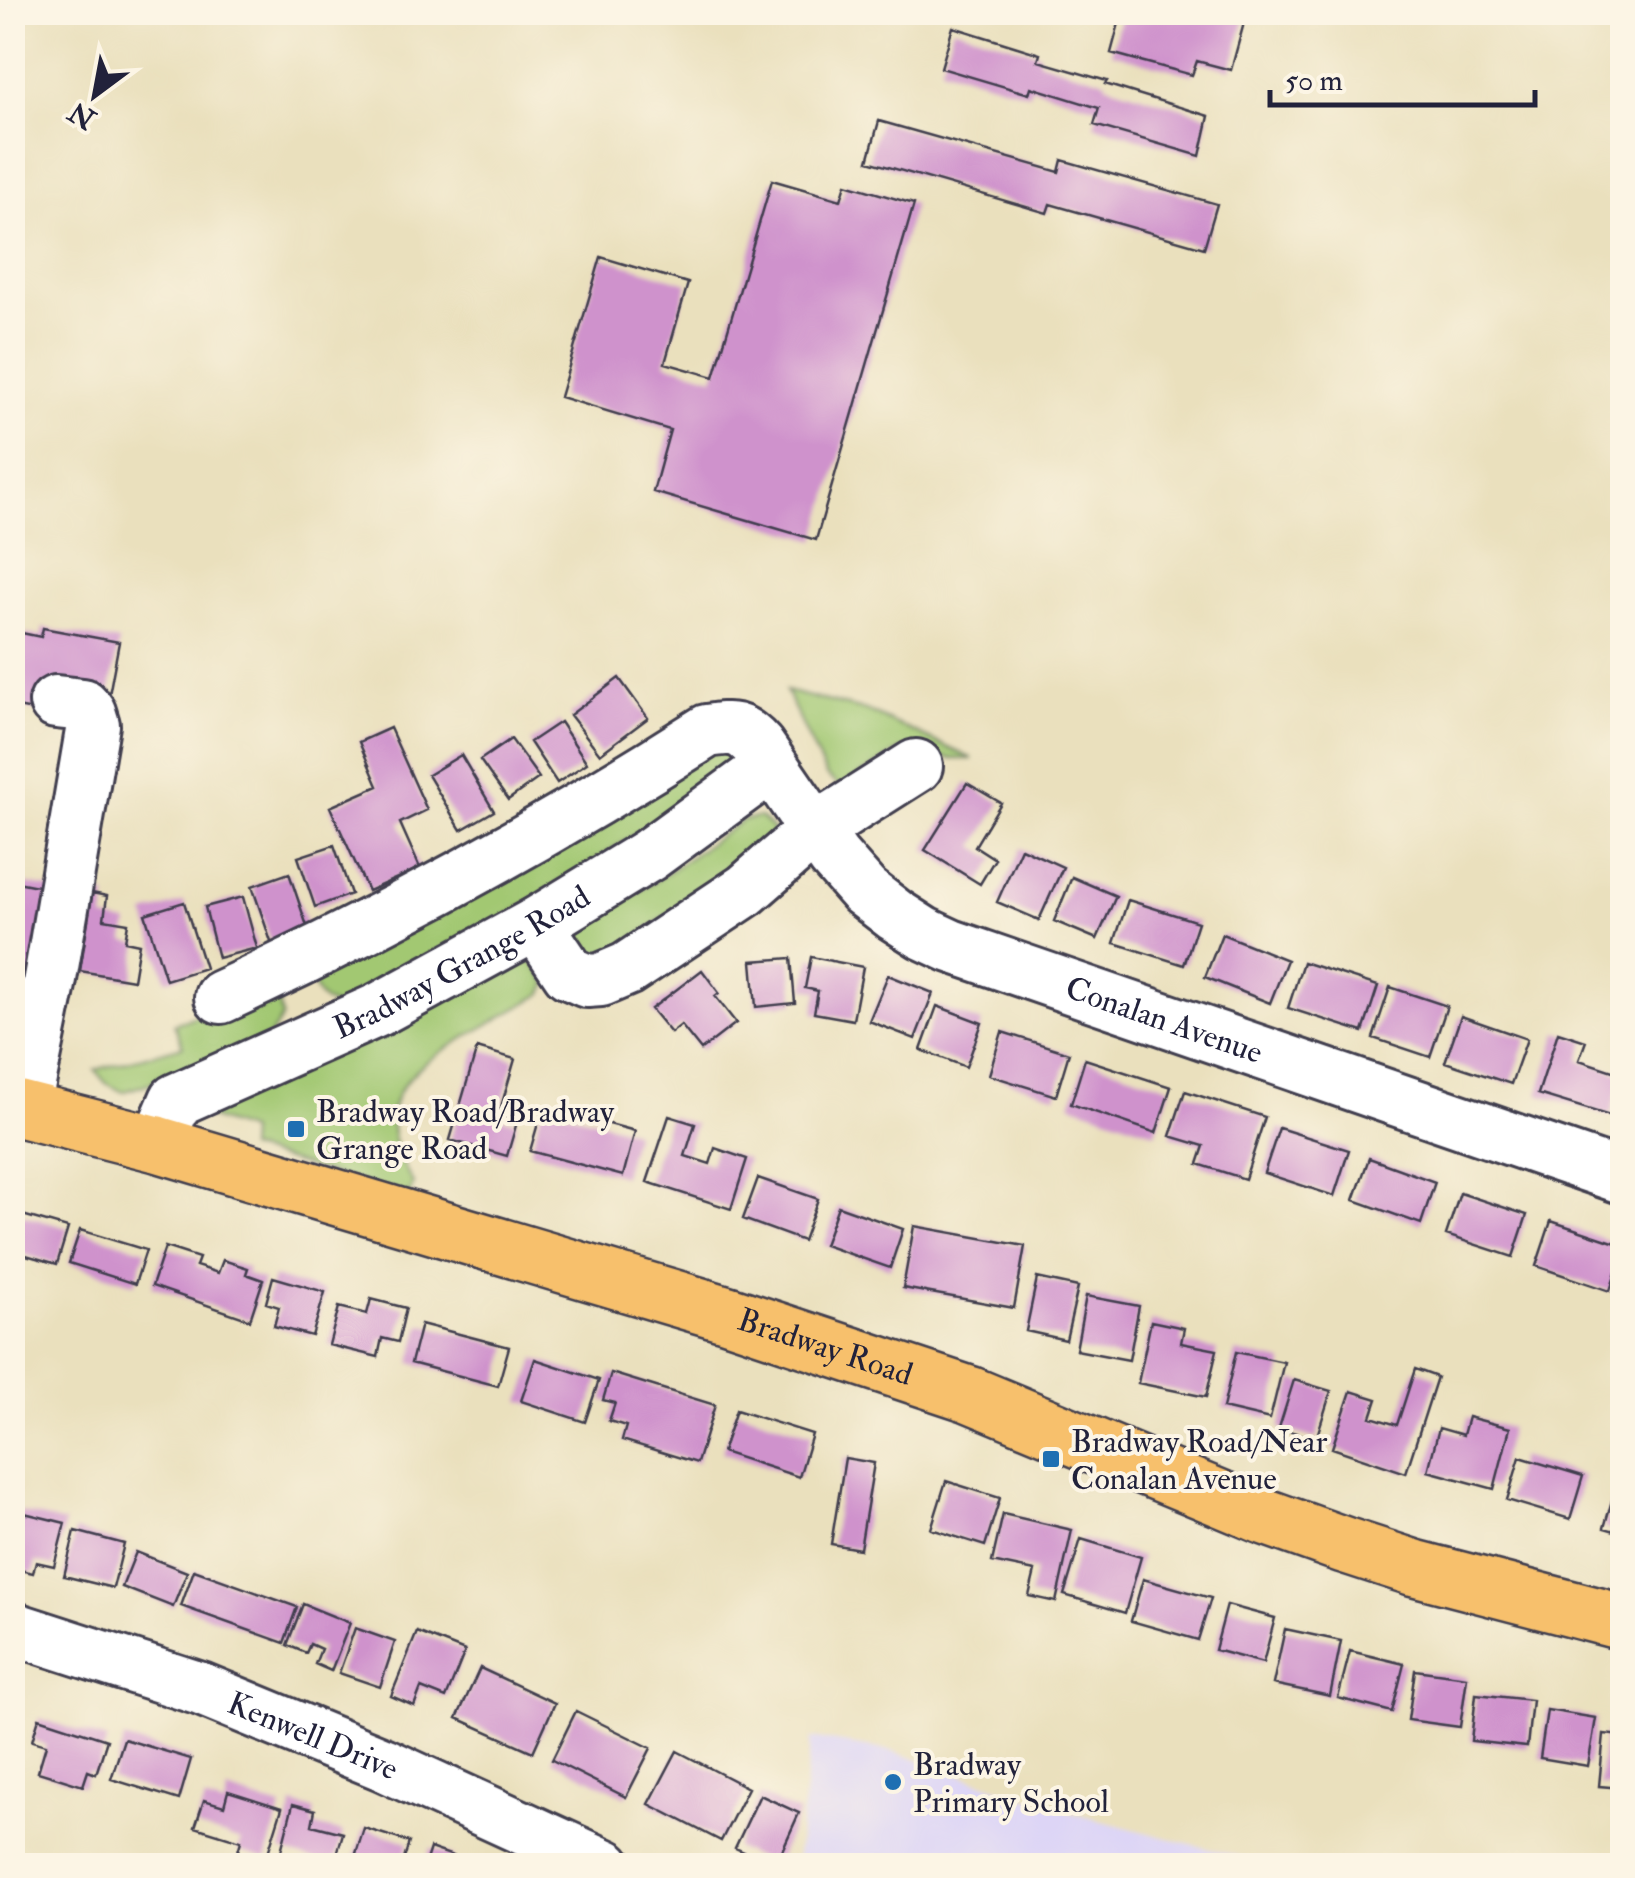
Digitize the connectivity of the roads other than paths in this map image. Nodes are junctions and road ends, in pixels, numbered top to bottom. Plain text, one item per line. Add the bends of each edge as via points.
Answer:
1 (56, 702) dead end
2 (770, 766) junction
3 (916, 766) dead end
4 (815, 830) junction
5 (536, 924) junction
6 (280, 970) junction
7 (222, 996) dead end
8 (310, 1039) junction
9 (17, 1108) edge
10 (158, 1144) junction
11 (1622, 1177) edge
12 (1622, 1622) edge
13 (12, 1628) edge
14 (606, 1866) edge

1 - 9 street via 82,705 92,725 50,980
2 - 4 street, Conalan Avenue
2 - 5 street, Bradway Grange Road via 649,855
2 - 6 street, Conalan Avenue via 747,734 728,727 708,731 568,818
3 - 4 street
4 - 5 street via 746,890 601,980 570,973
4 - 11 street, Conalan Avenue via 864,891 950,946
5 - 8 street, Bradway Grange Road
6 - 7 street, Conalan Avenue
6 - 8 street
8 - 10 street, Bradway Grange Road via 176,1100
9 - 10 main road, Bradway Road
10 - 12 main road, Bradway Road via 858,1356 1344,1545
13 - 14 street, Kenwell Drive via 217,1696

